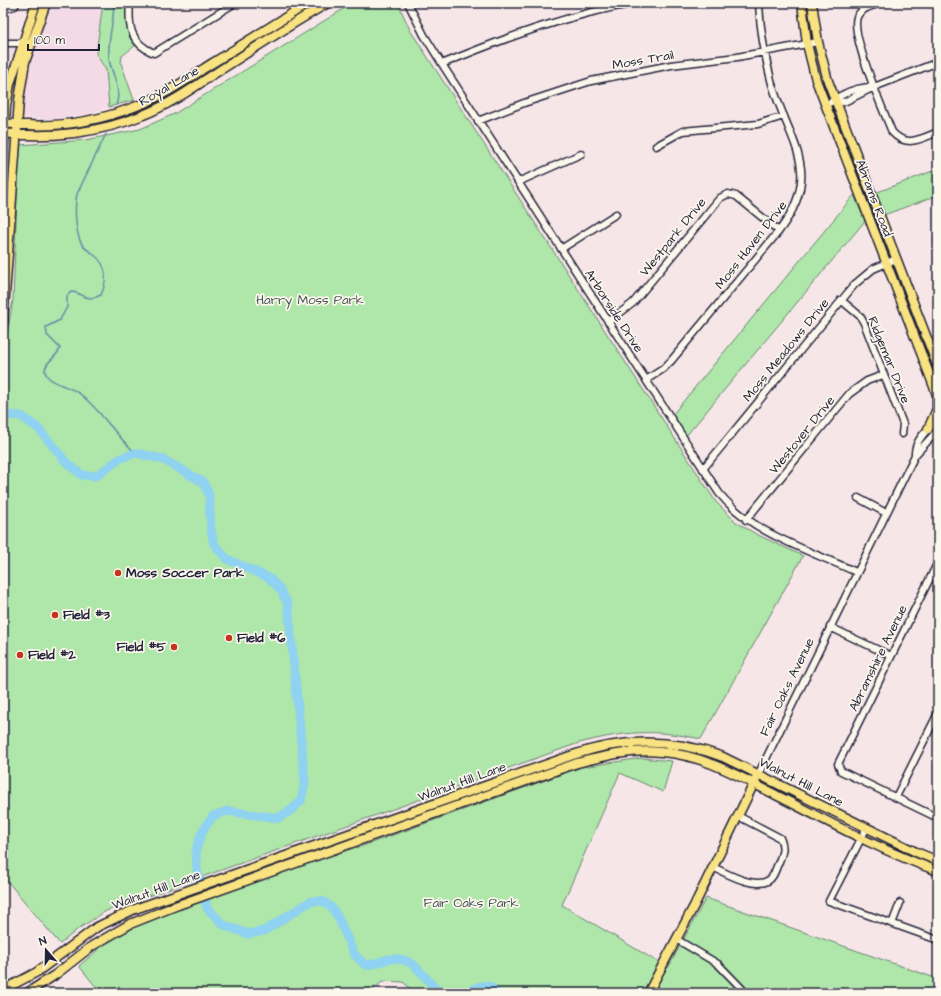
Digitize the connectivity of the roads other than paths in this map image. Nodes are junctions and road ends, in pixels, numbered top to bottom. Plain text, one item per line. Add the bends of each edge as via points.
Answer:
1 (36, 3) edge
2 (46, 3) edge
3 (130, 3) edge
4 (235, 3) edge
5 (309, 3) edge
6 (328, 3) edge
7 (409, 3) edge
8 (636, 3) edge
9 (759, 3) edge
10 (802, 3) edge
11 (812, 3) edge
12 (881, 3) edge
13 (15, 6) dead end
14 (3, 9) edge
15 (22, 42) junction
16 (818, 42) junction
17 (3, 43) edge
18 (31, 44) junction
19 (807, 44) junction
20 (765, 52) junction
21 (938, 62) edge
22 (442, 64) junction
23 (874, 87) junction
24 (836, 101) junction
25 (825, 104) junction
26 (105, 116) junction
27 (784, 116) junction
28 (478, 121) junction
29 (4, 124) edge
30 (16, 124) junction
31 (107, 126) junction
32 (938, 132) edge
33 (4, 133) edge
34 (16, 134) junction
35 (656, 146) dead end
36 (581, 154) dead end
37 (3, 156) edge
38 (518, 182) junction
39 (616, 214) dead end
40 (779, 231) junction
41 (6, 233) edge
42 (561, 248) junction
43 (896, 259) junction
44 (886, 263) junction
45 (841, 300) junction
46 (608, 322) junction
47 (3, 323) edge
48 (938, 367) edge
49 (883, 375) junction
50 (646, 380) junction
51 (938, 396) edge
52 (938, 420) edge
53 (928, 429) junction
54 (938, 430) edge
55 (902, 434) dead end
56 (915, 455) junction
57 (703, 469) junction
58 (858, 498) dead end
59 (886, 513) junction
60 (746, 520) junction
61 (937, 564) edge
62 (856, 572) junction
63 (830, 627) junction
64 (891, 656) junction
65 (938, 713) edge
66 (575, 759) junction
67 (758, 775) junction
68 (754, 784) junction
69 (489, 790) junction
70 (896, 797) junction
71 (738, 816) junction
72 (938, 818) edge
73 (866, 828) junction
74 (861, 838) junction
75 (938, 861) edge
76 (713, 867) junction
77 (938, 871) edge
78 (900, 903) dead end
79 (892, 924) junction
80 (676, 939) junction
81 (938, 940) edge
82 (47, 966) junction
83 (55, 976) junction
84 (18, 983) junction
85 (3, 990) edge
86 (649, 990) edge
87 (10, 993) edge
88 (27, 993) edge
89 (746, 993) edge

1 - 15 main road
2 - 18 main road
3 - 4 street via 130,31 139,43 154,53
5 - 26 main road, Royal Lane via 156,98
6 - 31 main road, Royal Lane via 166,104 142,116
7 - 22 street, Arborside Drive via 424,35
8 - 22 street via 534,29
9 - 20 street, Moss Haven Drive
10 - 19 main road, Abrams Road
11 - 16 main road, Abrams Road
12 - 23 street via 866,8 856,18 862,52
13 - 14 street
15 - 17 street
15 - 18 street
15 - 29 main road via 7,94
16 - 19 street, Moss Trail
16 - 24 main road, Abrams Road
18 - 30 main road via 22,80
19 - 20 street, Moss Trail
19 - 25 main road, Abrams Road
20 - 27 street, Moss Haven Drive
20 - 28 street, Moss Trail via 671,65 591,81
21 - 23 street
22 - 28 street, Arborside Drive
23 - 24 street via 865,87 841,95
23 - 32 street via 892,132 900,140 915,141
24 - 25 street
24 - 43 main road, Abrams Road
25 - 44 main road, Abrams Road
26 - 30 main road, Royal Lane via 58,125
26 - 31 main road
27 - 35 street via 758,124 683,131
27 - 40 street, Moss Haven Drive via 800,160 802,181 800,195
28 - 38 street, Arborside Drive
29 - 30 main road, Royal Lane
29 - 33 main road
30 - 34 main road
31 - 34 main road, Royal Lane via 65,133
33 - 34 main road, Royal Lane
33 - 37 main road
34 - 41 main road
36 - 38 street
38 - 42 street, Arborside Drive
39 - 42 street
40 - 46 street, Westpark Drive via 736,196 720,198 634,303
40 - 50 street, Moss Haven Drive via 663,370
41 - 47 main road
42 - 46 street, Arborside Drive
43 - 44 street, Moss Meadows Drive
43 - 48 main road, Abrams Road
44 - 45 street, Moss Meadows Drive via 864,275
44 - 51 main road, Abrams Road
45 - 49 street, Ridgemar Drive via 860,316 864,323
45 - 57 street, Moss Meadows Drive
46 - 50 street, Arborside Drive
49 - 55 street, Ridgemar Drive via 903,424
49 - 60 street, Westover Drive via 867,381 849,394
50 - 57 street, Arborside Drive
51 - 53 main road via 937,409
52 - 53 street, Fair Oaks Avenue
53 - 56 street, Fair Oaks Avenue via 915,450
54 - 56 street, Fair Oaks Avenue
56 - 59 street, Fair Oaks Avenue
57 - 60 street, Arborside Drive via 730,507
58 - 59 street
59 - 62 street, Fair Oaks Avenue
60 - 62 street, Arborside Drive
61 - 64 street, Abramshire Avenue
62 - 63 street, Fair Oaks Avenue
63 - 64 street
63 - 67 street, Fair Oaks Avenue
64 - 70 street, Abramshire Avenue via 838,764 841,771
65 - 70 street
66 - 67 main road, Walnut Hill Lane via 595,748 623,743 659,742 707,751
66 - 68 main road, Walnut Hill Lane via 627,752 662,752 706,761
66 - 69 main road, Walnut Hill Lane
67 - 68 main road, Fair Oaks Avenue
67 - 73 main road, Walnut Hill Lane
68 - 71 main road, Fair Oaks Avenue
68 - 74 main road, Walnut Hill Lane
69 - 82 main road, Walnut Hill Lane via 366,829 130,912 97,927
69 - 83 main road, Walnut Hill Lane via 369,838 178,905 114,932
70 - 72 street
71 - 76 main road, Fair Oaks Avenue
71 - 76 street via 780,838 784,850 773,876 755,883 731,876
73 - 74 street
73 - 75 main road, Walnut Hill Lane
74 - 77 main road, Walnut Hill Lane
74 - 79 street via 829,901
76 - 80 main road, Fair Oaks Avenue
78 - 79 street
79 - 81 street
80 - 86 main road, Fair Oaks Avenue
80 - 89 street via 718,964
82 - 83 main road
82 - 84 main road, Walnut Hill Lane
83 - 88 main road, Walnut Hill Lane
84 - 85 main road, Walnut Hill Lane
84 - 87 main road

